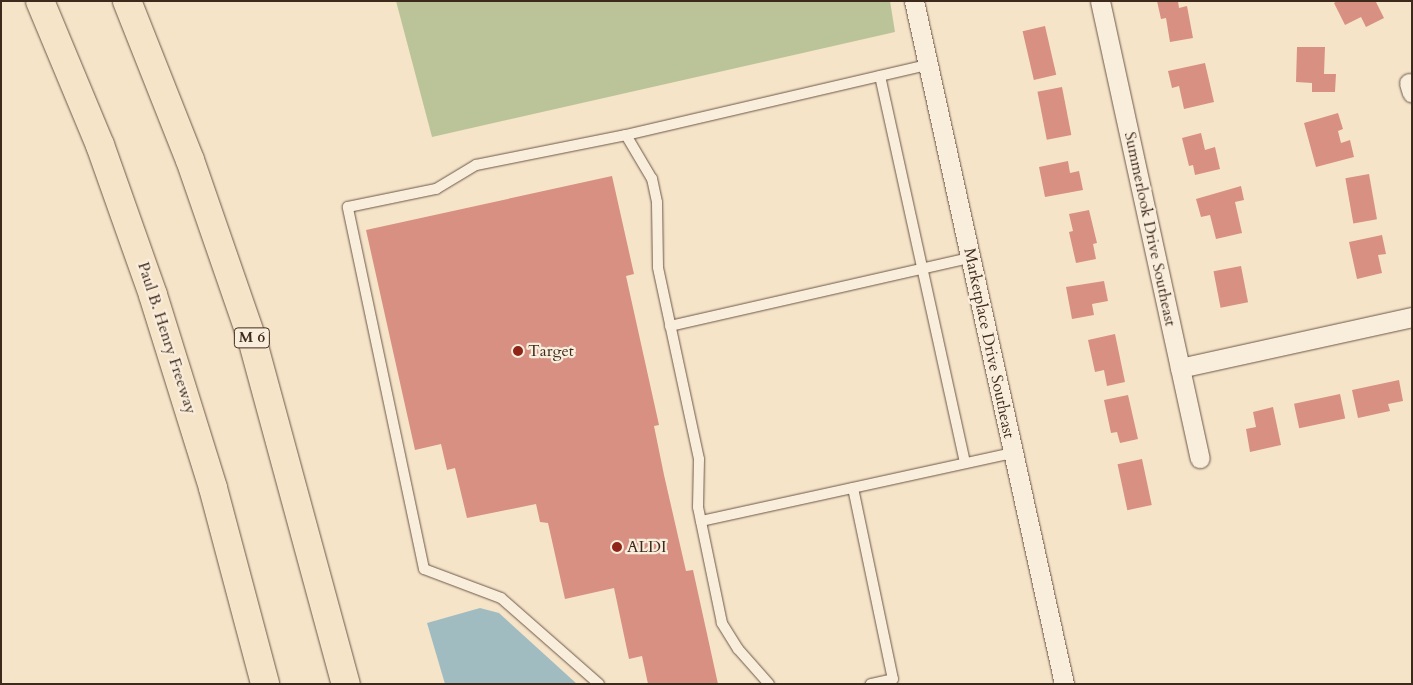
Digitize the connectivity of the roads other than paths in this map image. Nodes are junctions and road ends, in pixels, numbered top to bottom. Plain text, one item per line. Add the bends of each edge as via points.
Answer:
1 (40, 1) edge
2 (128, 1) edge
3 (914, 1) edge
4 (1100, 1) edge
5 (928, 65) junction
6 (880, 76) junction
7 (626, 134) junction
8 (970, 258) junction
9 (922, 269) junction
10 (1412, 317) edge
11 (670, 326) junction
12 (1180, 368) junction
13 (1013, 453) junction
14 (1200, 458) dead end
15 (965, 463) junction
16 (292, 479) junction
17 (213, 488) junction
18 (853, 488) junction
19 (701, 522) junction
20 (249, 684) edge
21 (265, 684) edge
22 (346, 684) edge
23 (359, 684) edge
24 (600, 684) edge
25 (768, 684) edge
26 (871, 684) edge
27 (1064, 684) edge

1 - 17 highway, Paul B. Henry Freeway via 131,227
2 - 16 highway, M 6 via 220,243
3 - 5 street, Marketplace Drive Southeast
4 - 12 street, Summerlook Drive Southeast
5 - 6 lane
5 - 8 street, Marketplace Drive Southeast
6 - 7 lane
6 - 9 lane
7 - 11 lane via 652,179 657,202 658,266
7 - 24 lane via 476,165 436,189 348,207 424,569 501,598
8 - 9 lane
8 - 13 street, Marketplace Drive Southeast
9 - 11 lane
9 - 15 lane
10 - 12 street
11 - 19 lane via 698,459
12 - 14 street, Summerlook Drive Southeast
13 - 15 lane
13 - 27 street, Marketplace Drive Southeast
15 - 18 lane
16 - 22 highway, M 6
16 - 23 highway
17 - 20 highway
17 - 21 highway, Paul B. Henry Freeway
18 - 19 lane
18 - 26 lane via 893,679
19 - 25 lane via 722,623 738,649

